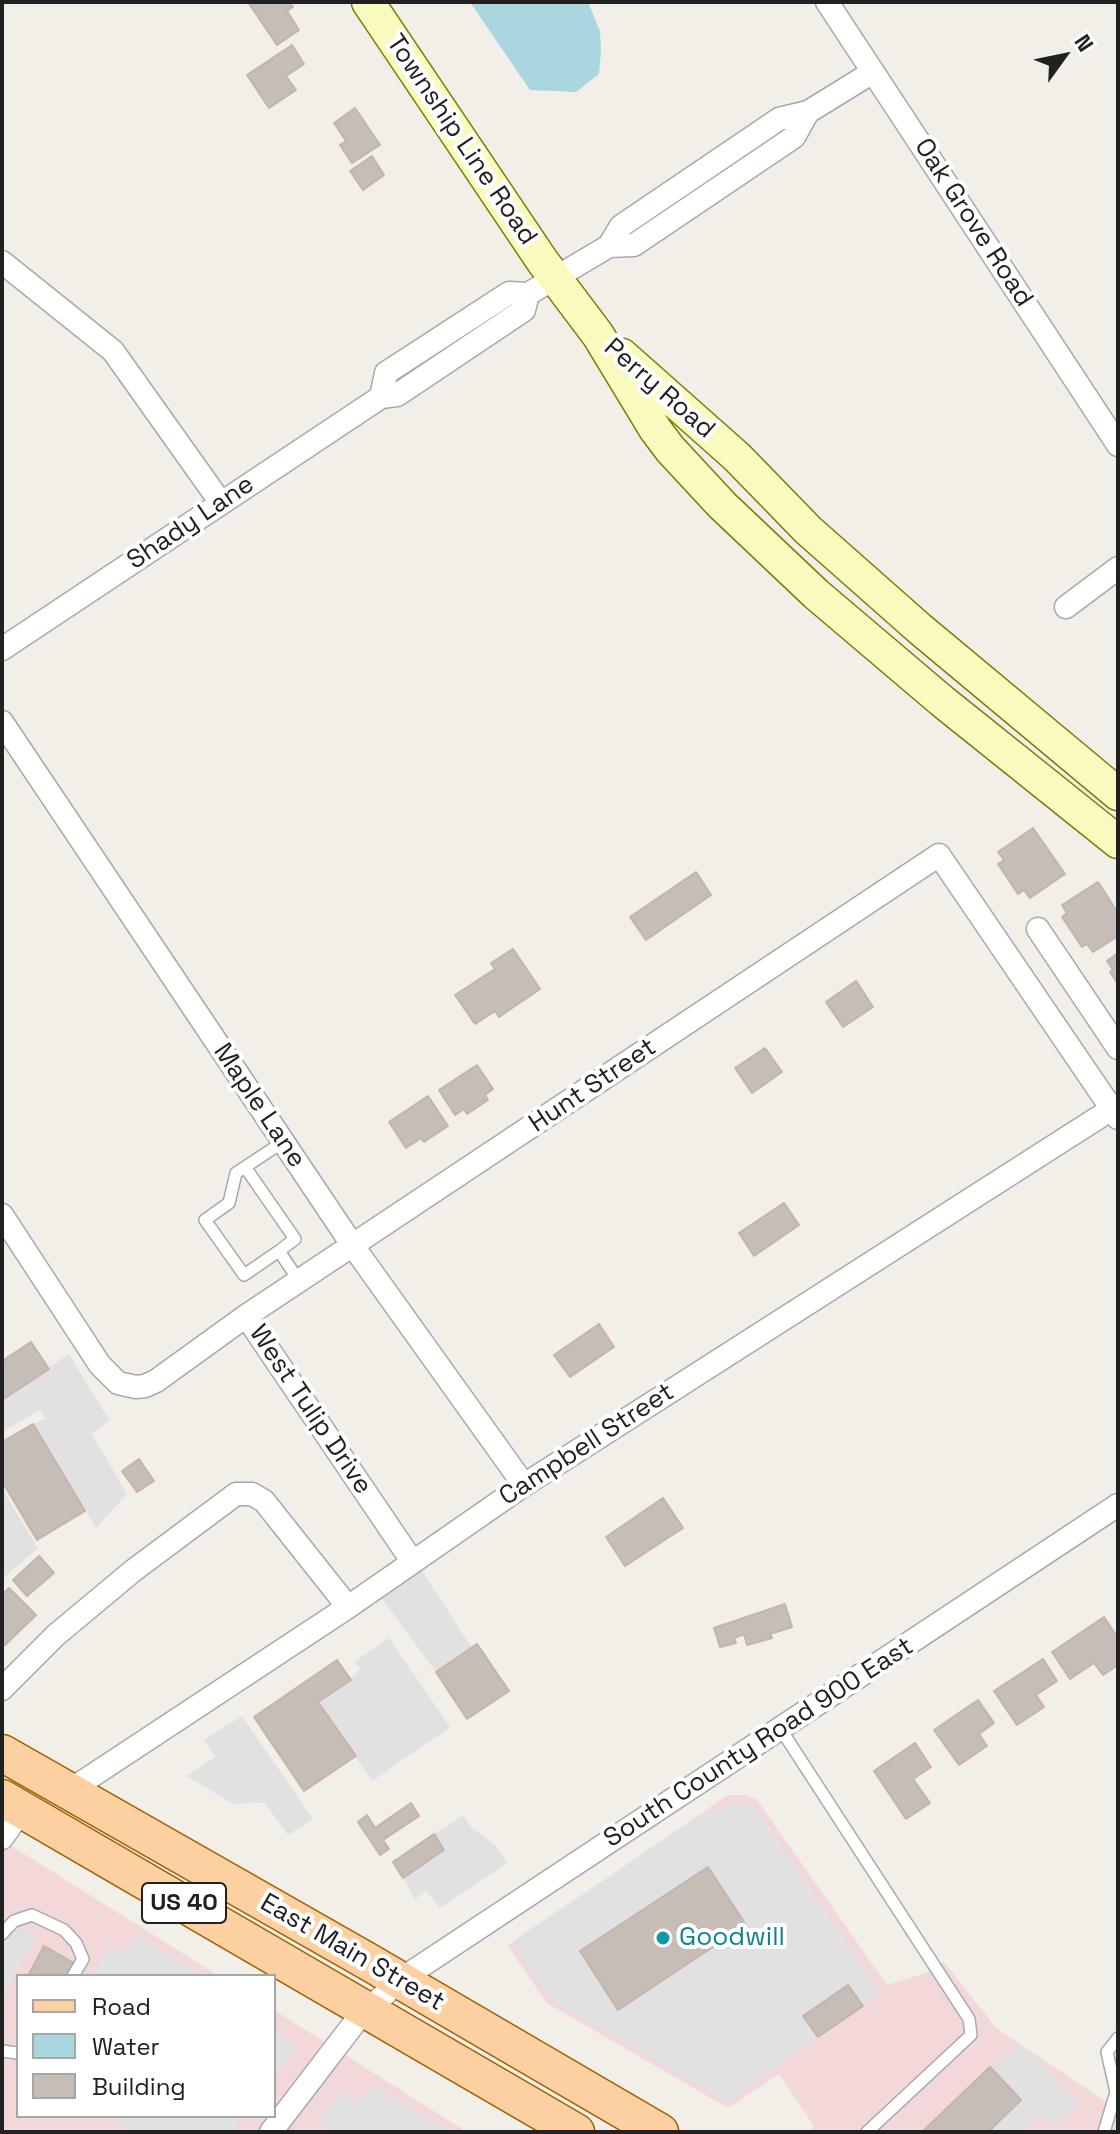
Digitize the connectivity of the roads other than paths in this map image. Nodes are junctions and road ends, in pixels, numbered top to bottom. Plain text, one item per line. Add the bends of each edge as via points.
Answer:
1 (368, 2) edge
2 (827, 2) edge
3 (873, 72) junction
4 (2, 262) edge
5 (542, 286) junction
6 (598, 335) junction
7 (1118, 445) edge
8 (221, 503) junction
9 (1118, 568) edge
10 (1066, 607) dead end
11 (2, 649) edge
12 (2, 722) edge
13 (1117, 791) edge
14 (1118, 842) edge
15 (1038, 929) dead end
16 (1118, 1048) edge
17 (1116, 1111) edge
18 (283, 1142) junction
19 (245, 1167) junction
20 (2, 1215) edge
21 (353, 1246) junction
22 (279, 1251) junction
23 (299, 1281) junction
24 (246, 1316) junction
25 (524, 1485) junction
26 (1118, 1505) edge
27 (412, 1561) junction
28 (348, 1607) junction
29 (2, 1689) edge
30 (780, 1728) junction
31 (2, 1753) edge
32 (69, 1791) junction
33 (9, 1815) edge
34 (2, 1934) edge
35 (74, 1974) edge
36 (400, 1980) junction
37 (367, 2008) junction
38 (1118, 2038) edge
39 (271, 2132) edge
40 (576, 2132) edge
41 (660, 2132) edge
42 (867, 2132) edge
43 (1104, 2132) edge

1 - 5 street, Township Line Road
2 - 3 street, Oak Grove Road
3 - 5 street via 808,112 779,119 621,226 609,246
3 - 7 street, Oak Grove Road
4 - 8 street via 113,351
5 - 6 street, Township Line Road
5 - 8 street, Shady Lane via 524,310
6 - 13 street, Perry Road via 920,629
6 - 14 street, Perry Road via 670,449 773,555 942,701
8 - 11 street, Shady Lane
9 - 10 street
12 - 18 street, Maple Lane
15 - 16 street
17 - 21 street, Hunt Street via 939,855
17 - 25 street, Campbell Street
18 - 19 lane
18 - 21 street, Maple Lane
19 - 22 lane via 295,1239
19 - 22 lane via 236,1173 229,1203 205,1220 244,1275
20 - 24 street, West Tulip Drive via 100,1365 118,1383 136,1387 156,1381
21 - 23 street, Hunt Street
21 - 25 street, Maple Lane
22 - 23 lane
23 - 24 street, Hunt Street
24 - 27 street, West Tulip Drive
25 - 27 street, Campbell Street
26 - 30 street, South County Road 900 East
27 - 28 street, Campbell Street
28 - 29 street via 264,1501 236,1494 89,1607
28 - 32 street, Campbell Street
30 - 36 street, South County Road 900 East
30 - 42 lane via 969,2019 971,2035
31 - 32 main road, East Main Street / US 40
32 - 36 main road, East Main Street / US 40
33 - 37 main road, East Main Street / US 40
34 - 35 lane via 14,1921 32,1915 64,1930 83,1959
36 - 37 street, South County Road 900 East
36 - 41 main road, East Main Street / US 40
37 - 39 street, South County Road 900 East
37 - 40 main road, East Main Street / US 40
38 - 43 lane via 1107,2052 1116,2092

